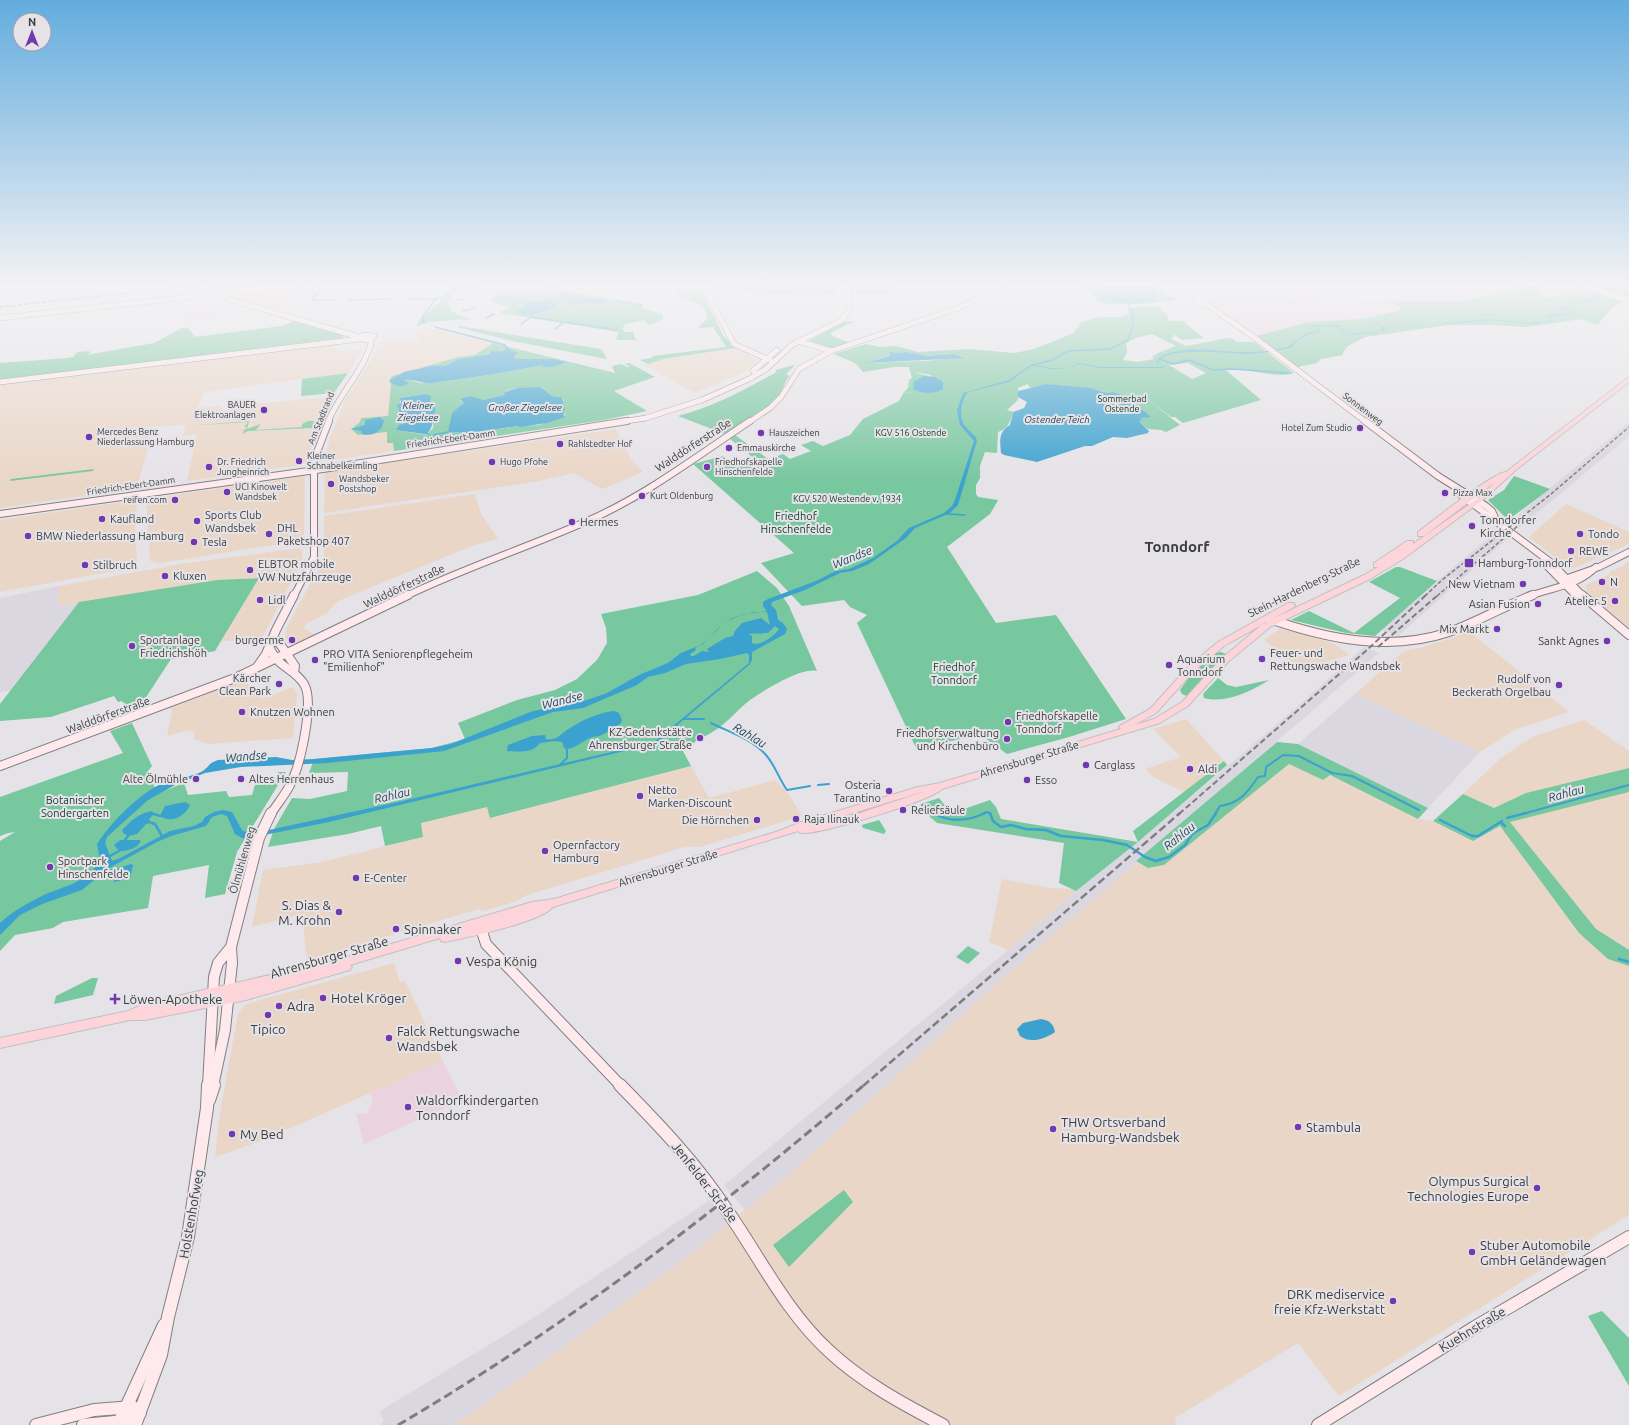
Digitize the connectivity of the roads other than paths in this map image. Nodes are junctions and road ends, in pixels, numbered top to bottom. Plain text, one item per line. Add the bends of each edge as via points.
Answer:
1 (280, 348) edge
2 (370, 348) edge
3 (743, 348) edge
4 (781, 348) edge
5 (787, 348) edge
6 (823, 348) edge
7 (838, 348) edge
8 (1267, 348) edge
9 (831, 351) junction
10 (775, 352) junction
11 (755, 354) junction
12 (768, 359) junction
13 (774, 361) junction
14 (1629, 380) edge
15 (0, 382) edge
16 (314, 468) junction
17 (1472, 500) junction
18 (0, 513) edge
19 (1629, 552) edge
20 (1566, 581) junction
21 (1270, 619) junction
22 (1629, 635) edge
23 (272, 643) junction
24 (286, 654) junction
25 (276, 659) junction
26 (255, 669) junction
27 (294, 672) junction
28 (1117, 732) junction
29 (0, 766) edge
30 (480, 926) junction
31 (231, 947) junction
32 (228, 994) junction
33 (212, 997) junction
34 (0, 1043) edge
35 (207, 1108) junction
36 (1629, 1236) edge
37 (168, 1318) junction
38 (126, 1406) junction
39 (137, 1419) edge
40 (119, 1423) edge
41 (36, 1425) edge
42 (83, 1425) edge
43 (943, 1425) edge
44 (1318, 1425) edge

1 - 15 street
2 - 16 street, Am Stadtrand via 334,407 314,460
3 - 11 street
4 - 10 street, Friedrich-Ebert-Damm
5 - 13 street, Friedrich-Ebert-Damm
6 - 9 street
7 - 9 street, Walddörferstraße
8 - 17 street, Sonnenweg via 1444,483
9 - 24 street, Walddörferstraße via 799,369 781,398 766,411 637,495 606,512 449,576
10 - 11 street
10 - 12 street, Friedrich-Ebert-Damm
11 - 12 street
12 - 13 street
12 - 16 street, Friedrich-Ebert-Damm via 749,374 721,388 627,419
13 - 16 street, Friedrich-Ebert-Damm via 758,374 728,389 646,418
14 - 17 main road, Stein-Hardenberg-Straße via 1503,480
16 - 18 street, Friedrich-Ebert-Damm
16 - 23 street, Am Stadtrand via 314,557 276,630
17 - 20 street, Sonnenweg via 1538,554
17 - 21 main road, Stein-Hardenberg-Straße via 1372,567
19 - 20 street via 1596,567 1589,574
20 - 21 street via 1450,631 1406,641 1341,638
20 - 22 street, Sonnenweg via 1594,611
21 - 28 main road, Stein-Hardenberg-Straße via 1232,636 1192,669 1153,711
21 - 28 main road, Stein-Hardenberg-Straße via 1231,654 1189,700 1172,713 1157,721
23 - 24 street via 280,644
23 - 25 street
23 - 26 street, Am Stadtrand via 263,661
24 - 25 street, Walddörferstraße
24 - 27 street, Ölmühlenweg via 295,666
25 - 26 street, Walddörferstraße
25 - 27 street, Ölmühlenweg via 286,670
26 - 29 street, Walddörferstraße via 166,706
27 - 31 street, Ölmühlenweg via 305,685 308,697 306,730 299,762 291,784 275,806 261,834
28 - 30 main road, Ahrensburger Straße via 941,786 926,795 864,815 818,828 783,833 554,903 535,913
30 - 32 main road, Ahrensburger Straße
30 - 43 street, Jenfelder Straße via 486,944 631,1095 693,1164 818,1340 849,1368
31 - 32 street, Ölmühlenweg via 233,960
31 - 33 street, Ölmühlenweg via 218,963
32 - 33 main road, Ahrensburger Straße
32 - 35 street, Holstenhofweg via 219,1062
33 - 34 main road, Ahrensburger Straße via 145,1016 130,1016
33 - 35 street, Holstenhofweg
35 - 37 street, Holstenhofweg via 188,1237
36 - 44 street, Kuehnstraße via 1475,1326
37 - 38 street, Holstenhofweg
37 - 39 street, Holstenhofweg via 161,1355
38 - 39 street via 135,1407
38 - 40 street, Holstenhofweg
38 - 41 street via 94,1410
39 - 40 street
40 - 42 street

